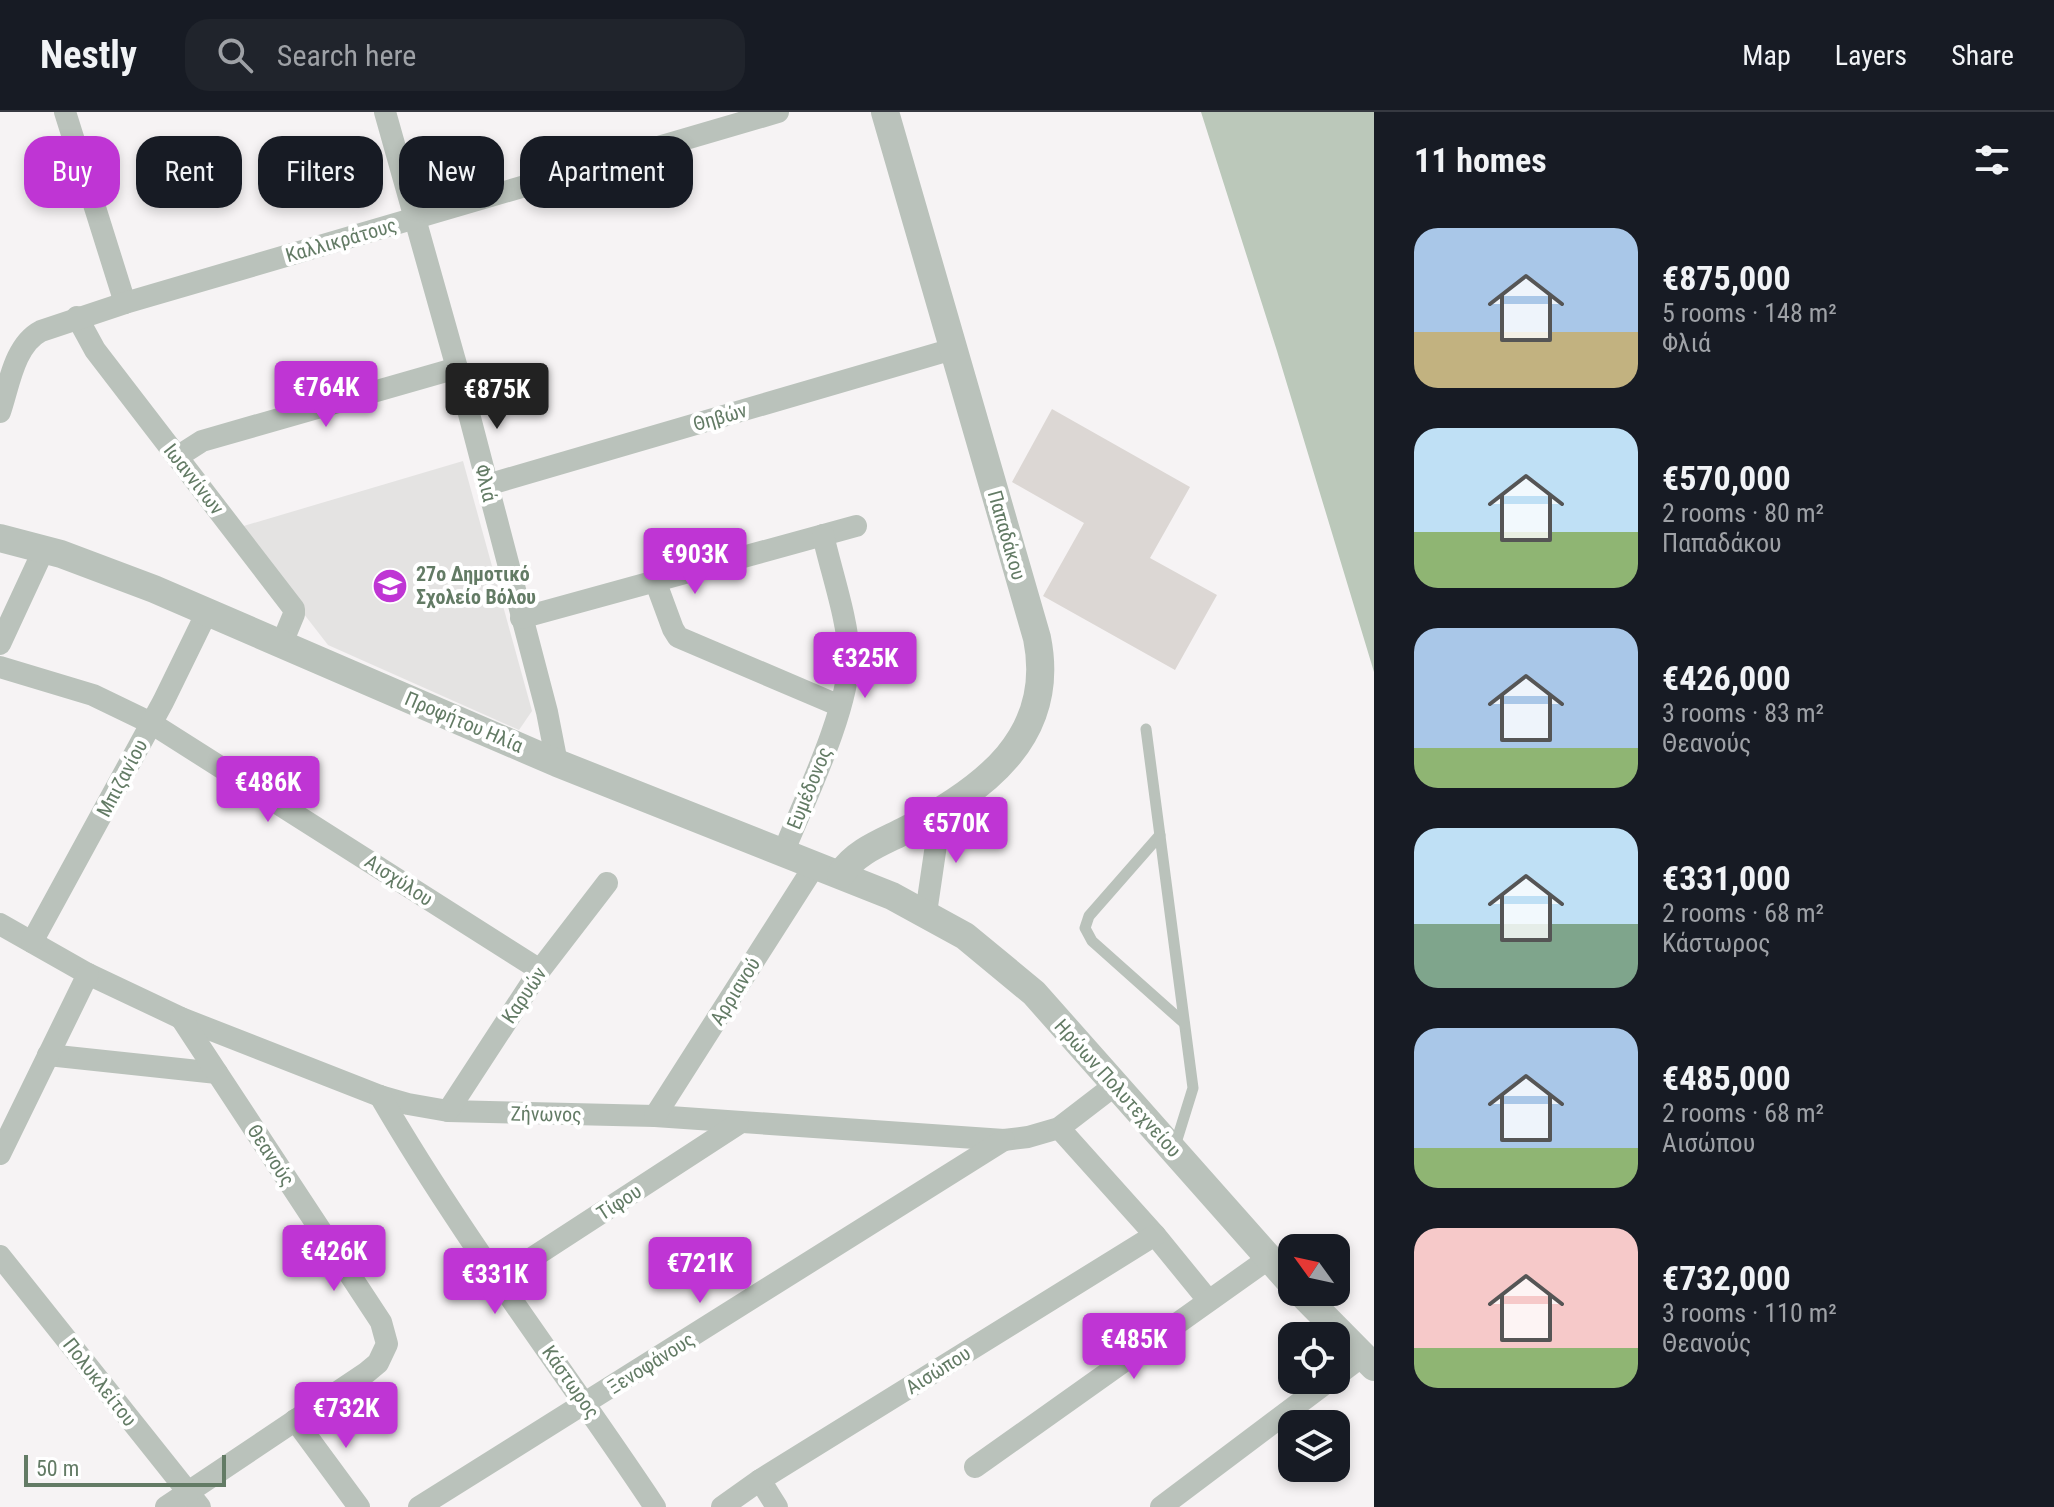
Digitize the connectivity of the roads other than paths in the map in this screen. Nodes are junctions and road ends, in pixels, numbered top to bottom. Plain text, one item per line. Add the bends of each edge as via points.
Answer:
1 (65, 112) edge
2 (385, 112) edge
3 (778, 112) edge
4 (885, 112) edge
5 (415, 219) junction
6 (125, 303) junction
7 (77, 317) junction
8 (953, 349) junction
9 (457, 368) junction
10 (0, 412) edge
11 (177, 457) junction
12 (487, 485) junction
13 (856, 526) dead end
14 (823, 535) junction
15 (0, 538) edge
16 (44, 549) junction
17 (656, 583) junction
18 (207, 612) junction
19 (521, 618) junction
20 (282, 643) junction
21 (0, 644) edge
22 (0, 667) edge
23 (840, 706) junction
24 (151, 723) junction
25 (1146, 729) dead end
26 (557, 763) junction
27 (941, 811) junction
28 (1160, 835) junction
29 (783, 853) junction
30 (828, 870) junction
31 (607, 883) dead end
32 (926, 913) junction
33 (0, 924) edge
34 (32, 942) junction
35 (540, 970) junction
36 (88, 974) junction
37 (181, 1018) junction
38 (1184, 1023) junction
39 (48, 1055) junction
40 (217, 1073) junction
41 (1115, 1085) junction
42 (380, 1096) junction
43 (448, 1111) junction
44 (655, 1116) junction
45 (738, 1124) junction
46 (1059, 1128) junction
47 (1004, 1140) junction
48 (2, 1143) edge
49 (1174, 1150) junction
50 (1155, 1235) junction
51 (0, 1256) edge
52 (1268, 1259) junction
53 (1278, 1269) edge
54 (498, 1280) junction
55 (1208, 1300) junction
56 (1313, 1306) edge
57 (1370, 1366) edge
58 (1350, 1372) edge
59 (1311, 1394) edge
60 (587, 1404) junction
61 (295, 1420) junction
62 (975, 1467) dead end
63 (760, 1480) junction
64 (194, 1500) edge
65 (166, 1507) edge
66 (359, 1507) edge
67 (419, 1507) edge
68 (655, 1507) edge
69 (722, 1507) edge
70 (777, 1507) edge
71 (1161, 1507) edge

1 - 6 street
2 - 5 street, Φλιά
3 - 5 street, Καλλικράτους
4 - 8 street, Παπαδάκου
5 - 6 street, Καλλικράτους
5 - 9 street, Φλιά
6 - 7 street, Καλλικράτους
7 - 10 street, Καλλικράτους via 27,341
7 - 11 street, Ιωαννίνων via 95,350
8 - 12 street, Θηβών
8 - 27 street, Παπαδάκου via 1037,638 1041,672 1037,702 1020,741 990,775
9 - 11 street via 202,441
9 - 12 street, Φλιά
11 - 20 street, Ιωαννίνων via 294,609
12 - 19 street, Φλιά
13 - 14 street
14 - 17 street
14 - 23 street, Ευμέδονος via 849,653
15 - 16 street, Προφήτου Ηλία
16 - 18 street, Προφήτου Ηλία
16 - 21 street
17 - 19 street
17 - 23 street via 678,637
18 - 20 street, Προφήτου Ηλία
18 - 24 street, Μπιζανίου
19 - 26 street, Φλιά
20 - 26 street, Προφήτου Ηλία
22 - 24 street, Αισχύλου via 101,698
23 - 29 street, Ευμέδονος
24 - 34 street, Μπιζανίου
24 - 35 street, Αισχύλου
25 - 28 lane
26 - 29 street, Προφήτου Ηλία
27 - 30 street, Παπαδάκου
27 - 32 street
28 - 38 lane
28 - 38 lane via 1089,916 1085,928 1092,941
29 - 30 street, Προφήτου Ηλία
30 - 32 street, Προφήτου Ηλία
30 - 44 street, Αρριανού
31 - 35 street, Καρυών
32 - 41 street, Ηρώων Πολυτεχνείου via 965,936 1034,993
33 - 34 street, Ζήνωνος
34 - 36 street, Ζήνωνος
35 - 43 street, Καρυών
36 - 37 street, Ζήνωνος
36 - 39 street
37 - 40 street, Θεανούς
37 - 42 street, Ζήνωνος
38 - 49 lane via 1193,1088
39 - 40 street
39 - 48 street
40 - 61 street, Θεανούς via 386,1335 378,1363
41 - 46 street, Ζήνωνος
41 - 49 street, Ηρώων Πολυτεχνείου
42 - 43 street, Ζήνωνος
42 - 54 street, Κάστωρος
43 - 44 street, Ζήνωνος
44 - 45 street, Ζήνωνος
45 - 47 street, Ζήνωνος
45 - 54 street, Τίφου
46 - 47 street, Ζήνωνος
46 - 50 street
47 - 60 street, Ξενοφάνους
49 - 52 street, Ηρώων Πολυτεχνείου
50 - 55 street
50 - 63 street, Αισώπου
51 - 64 street, Πολυκλείτου
52 - 53 street, Ηρώων Πολυτεχνείου
52 - 55 street
54 - 60 street, Κάστωρος
55 - 62 street
56 - 57 street
57 - 58 street
59 - 71 street
60 - 67 street, Ξενοφάνους
60 - 68 street, Κάστωρος
61 - 64 street, Θεανούς
61 - 66 street
63 - 69 street, Αισώπου
63 - 70 street
64 - 65 street, Θεανούς

